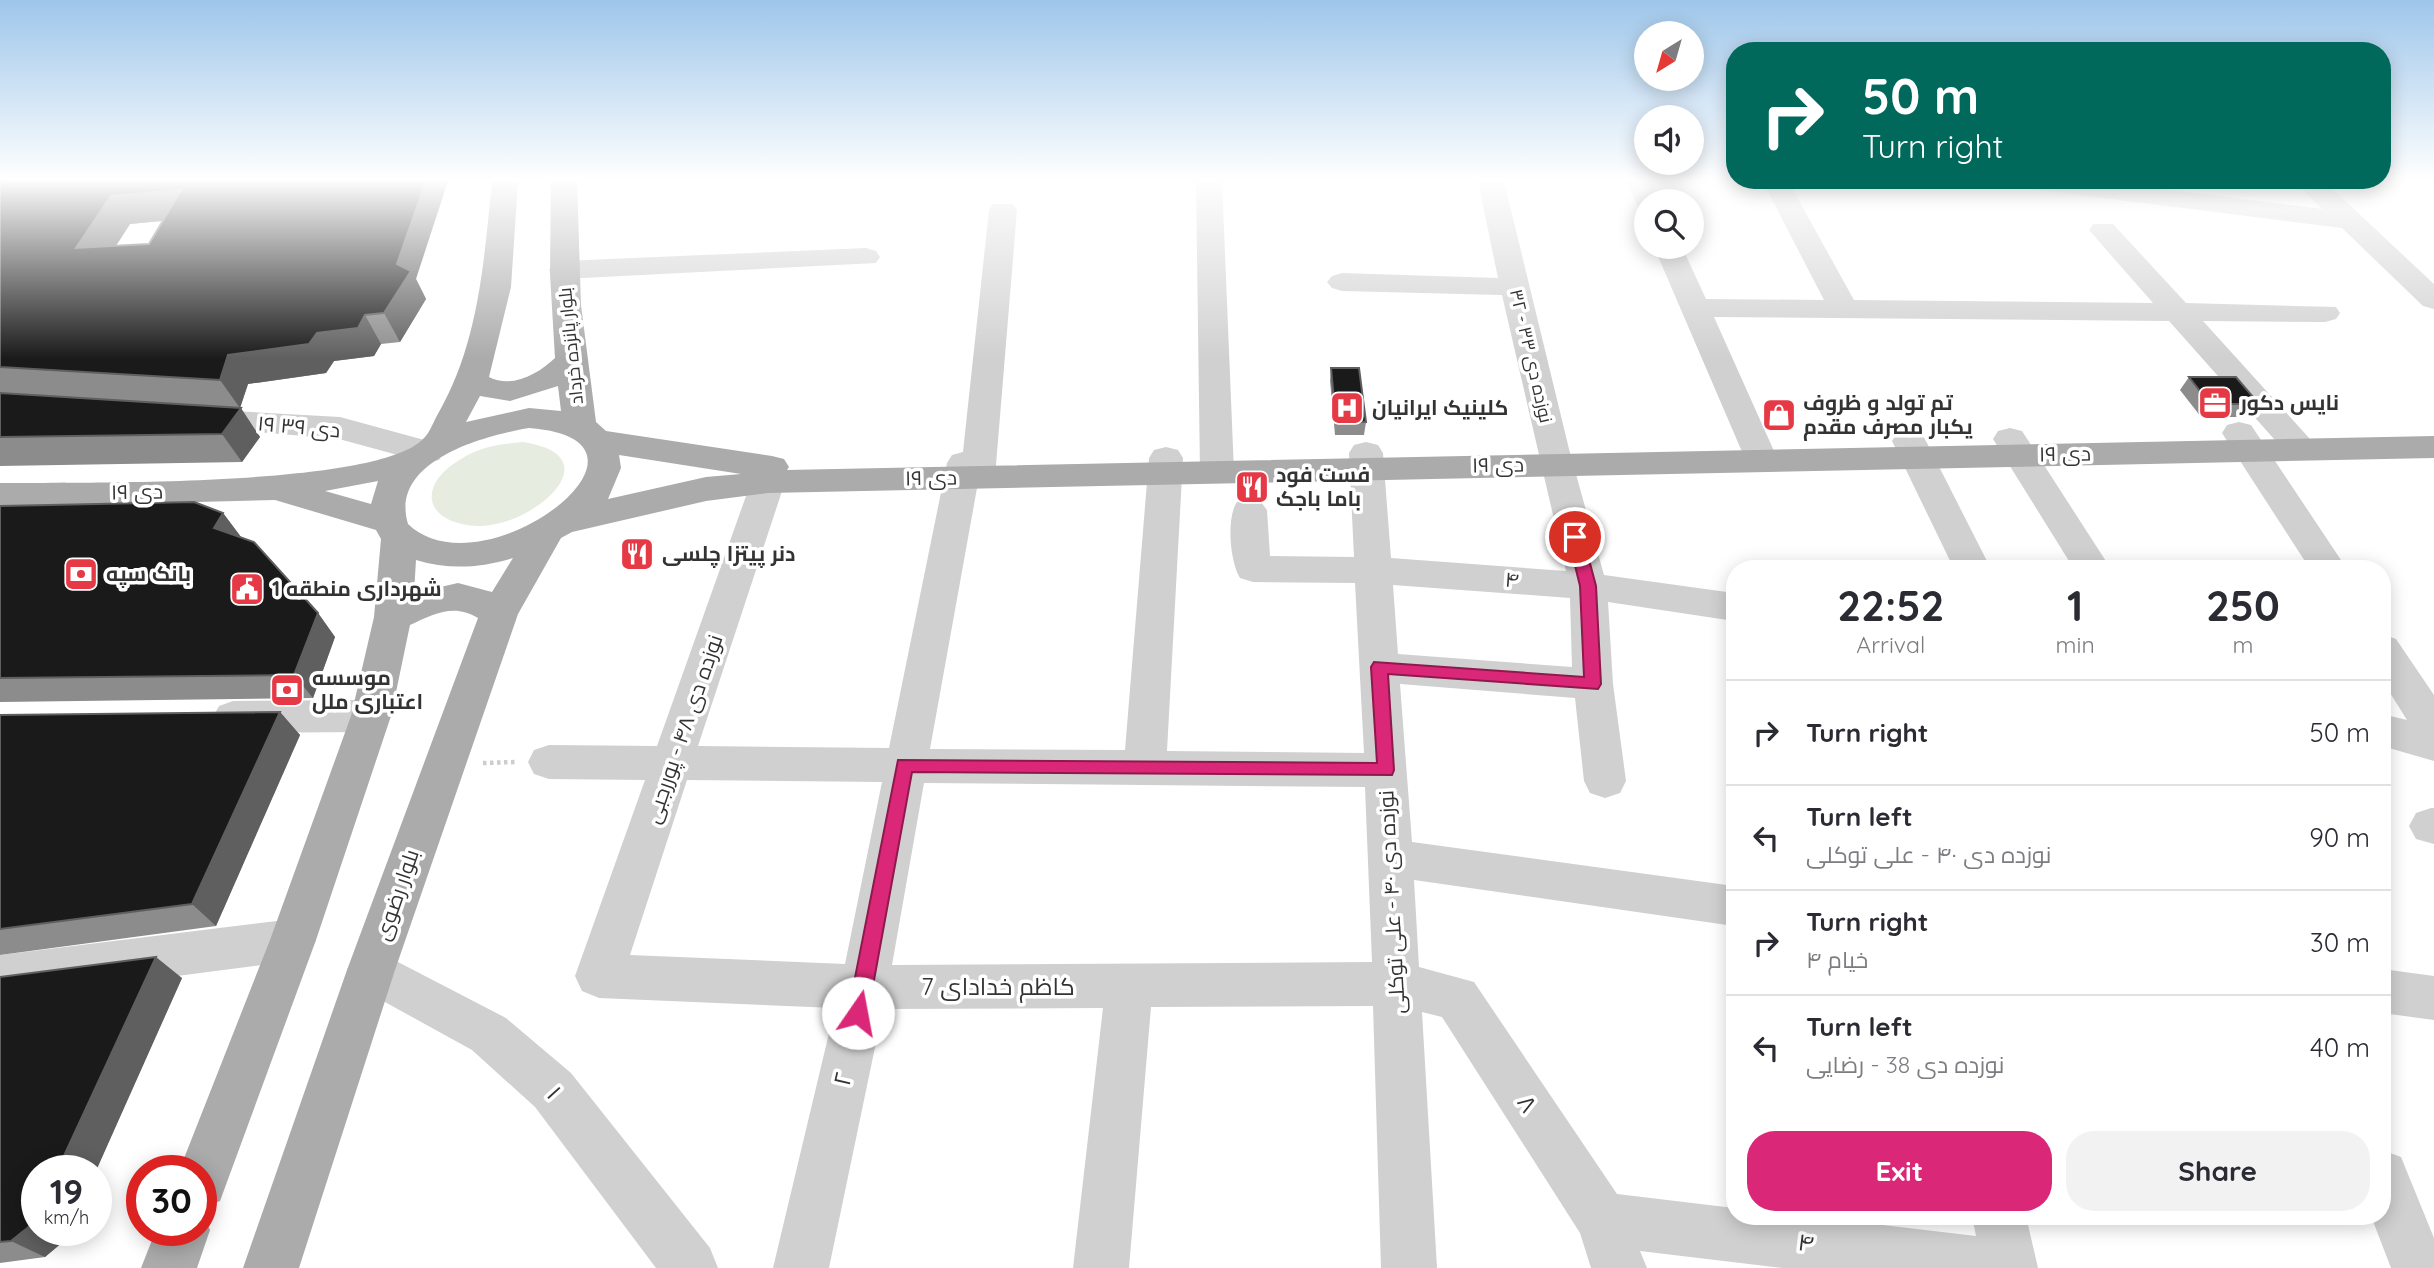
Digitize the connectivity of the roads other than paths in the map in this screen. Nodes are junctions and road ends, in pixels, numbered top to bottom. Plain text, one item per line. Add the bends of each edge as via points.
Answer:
1 (500, 240) edge
2 (563, 240) edge
3 (999, 240) edge
4 (1211, 240) edge
5 (1505, 240) edge
6 (1807, 240) edge
7 (2112, 240) edge
8 (2370, 240) edge
9 (866, 257) dead end
10 (1673, 259) edge
11 (563, 270) junction
12 (1342, 282) dead end
13 (1515, 286) junction
14 (2434, 300) edge
15 (1695, 307) junction
16 (1843, 309) junction
17 (2325, 313) dead end
18 (2177, 314) junction
19 (569, 362) junction
20 (472, 381) junction
21 (163, 417) edge
22 (2434, 430) edge
23 (589, 434) junction
24 (2294, 441) junction
25 (2244, 442) junction
26 (2015, 447) junction
27 (2434, 447) edge
28 (1913, 449) junction
29 (1758, 452) junction
30 (425, 453) junction
31 (1554, 457) junction
32 (1366, 461) junction
33 (1217, 464) junction
34 (1164, 465) junction
35 (971, 470) junction
36 (768, 482) junction
37 (274, 489) junction
38 (0, 495) edge
39 (1249, 510) dead end
40 (557, 527) junction
41 (393, 529) junction
42 (1968, 560) edge
43 (2087, 560) edge
44 (2323, 560) edge
45 (1373, 570) junction
46 (1588, 586) junction
47 (1726, 606) edge
48 (499, 613) junction
49 (393, 617) junction
50 (2391, 663) edge
51 (1379, 667) junction
52 (1593, 684) junction
53 (371, 716) junction
54 (192, 718) edge
55 (2434, 728) edge
56 (2391, 732) edge
57 (2434, 744) edge
58 (549, 762) road end
59 (672, 762) junction
60 (905, 765) junction
61 (1145, 767) junction
62 (1386, 770) junction
63 (1605, 781) dead end
64 (1391, 858) junction
65 (1726, 905) edge
66 (293, 940) junction
67 (371, 970) junction
68 (0, 976) edge
69 (599, 976) joint
70 (1397, 984) junction
71 (863, 987) junction
72 (1129, 988) junction
73 (2391, 992) edge
74 (2434, 998) edge
75 (211, 1155) edge
76 (2391, 1198) edge
77 (1602, 1219) junction
78 (2001, 1225) edge
79 (177, 1246) edge
80 (169, 1268) edge
81 (271, 1268) edge
82 (690, 1268) edge
83 (801, 1268) edge
84 (1101, 1268) edge
85 (1409, 1268) edge
86 (1619, 1268) edge
87 (2010, 1268) edge
88 (2419, 1268) edge

1 - 20 main road via 496,287
2 - 11 main road, بلوار پانزده خرداد
3 - 35 street, ۲
4 - 33 street
5 - 13 street, ۳۲ - نوزده دی ۳۳
6 - 16 street
7 - 18 street
8 - 14 street
9 - 11 street
10 - 15 street
11 - 19 main road, بلوار پانزده خرداد
12 - 13 street
13 - 31 street, ۳۲ - نوزده دی ۳۳
15 - 16 street
15 - 29 street
16 - 18 street
17 - 18 street
18 - 24 street
19 - 20 main road via 550,378 521,390 483,388
19 - 23 main road, بلوار پانزده خرداد
20 - 30 main road
21 - 30 street, ۱۹ دی ۳۹ via 340,428
22 - 24 main road, ۱۹ دی
23 - 30 main road via 557,420 519,419 466,430
23 - 35 main road, ۱۹ دی via 773,467
23 - 40 main road via 606,465 594,494
24 - 25 main road, ۱۹ دی
24 - 27 main road, ۱۹ دی
25 - 26 main road, ۱۹ دی
25 - 44 street
26 - 28 main road, ۱۹ دی
26 - 43 street
28 - 29 main road, ۱۹ دی
28 - 42 street
29 - 31 main road, ۱۹ دی
30 - 37 main road
30 - 41 main road via 395,483 387,502
31 - 32 main road, ۱۹ دی
31 - 46 street, ۳۲ - نوزده دی ۳۳
32 - 33 main road, ۱۹ دی
32 - 45 street, نوزده دی ۴۰ - علی توکلی
33 - 34 main road, ۱۹ دی
34 - 35 main road, ۱۹ دی
34 - 61 street
35 - 36 main road, ۱۹ دی
35 - 60 street, ۲
36 - 40 main road, ۱۹ دی via 706,489
36 - 59 street, نوزده دی ۴۸ - پوررجبی
37 - 38 main road, ۱۹ دی
37 - 41 main road
39 - 45 street, ۴ via 1253,569
40 - 41 main road via 506,548 463,555 425,551
40 - 48 main road, بلوار رضوی
41 - 49 main road
45 - 46 street, ۴
45 - 51 street, نوزده دی ۴۰ - علی توکلی
46 - 47 street, ۴
46 - 52 street, ۳۲ - نوزده دی ۳۳
48 - 49 main road via 473,598 456,595 436,598
48 - 67 main road, بلوار رضوی
49 - 53 main road
50 - 55 street
51 - 52 street
51 - 62 street, نوزده دی ۴۰ - علی توکلی
52 - 63 street, ۳۲ - نوزده دی ۳۳
53 - 54 street
53 - 66 main road
56 - 57 street
58 - 59 street
59 - 60 street
59 - 69 street, نوزده دی ۴۸ - پوررجبی
60 - 61 street
60 - 71 street, ۲
61 - 62 street
62 - 64 street, نوزده دی ۴۰ - علی توکلی
64 - 65 street
64 - 70 street, نوزده دی ۴۰ - علی توکلی
66 - 68 street
66 - 75 main road
67 - 81 main road, بلوار رضوی
67 - 82 street, ۱ via 489,1034 553,1090
69 - 71 street, 7 کاظم خدادای
70 - 72 street, 7 کاظم خدادای
70 - 77 street, ۸ via 1457,998
70 - 85 street, نوزده دی ۴۰ - علی توکلی
71 - 72 street, 7 کاظم خدادای
71 - 83 street, ۲
72 - 84 street
73 - 74 street
76 - 88 street
77 - 86 street, ۸
77 - 87 street, ۴
78 - 87 street
79 - 80 main road

